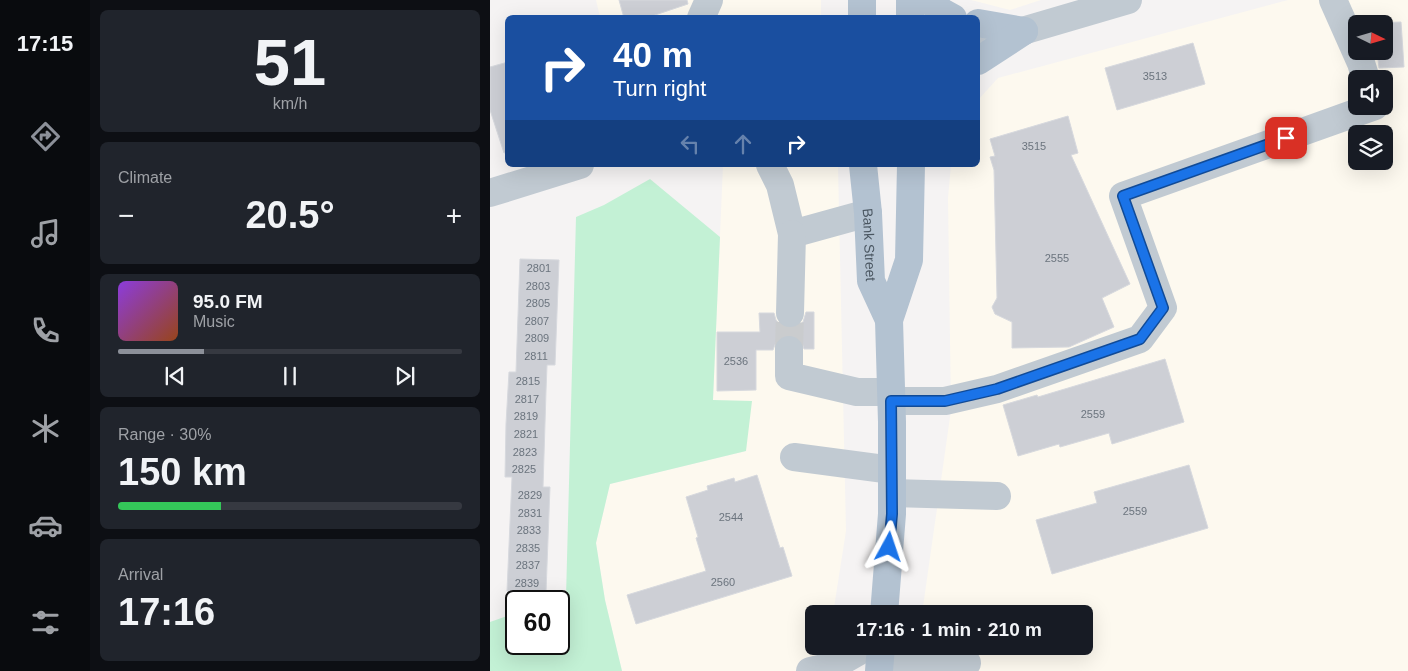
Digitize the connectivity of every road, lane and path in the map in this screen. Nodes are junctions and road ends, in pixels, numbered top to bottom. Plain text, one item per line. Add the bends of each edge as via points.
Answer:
1 (709, 0) edge
2 (862, 0) edge
3 (910, 0) edge
4 (929, 0) edge
5 (1128, 0) edge
6 (1333, 0) edge
7 (702, 15) edge
8 (862, 15) edge
9 (910, 15) edge
10 (948, 15) edge
11 (980, 22) edge
12 (1024, 31) junction
13 (980, 43) edge
14 (980, 60) edge
15 (1362, 70) edge
16 (1350, 115) edge
17 (574, 167) edge
18 (771, 167) edge
19 (863, 167) edge
20 (911, 167) edge
21 (490, 193) edge
22 (868, 212) junction
23 (792, 234) junction
24 (790, 313) tunnel mouth
25 (889, 320) junction
26 (789, 350) tunnel mouth
27 (891, 397) junction
28 (794, 456) dead end
29 (892, 481) junction
30 (997, 496) dead end
31 (885, 605) edge
32 (877, 655) edge
33 (967, 663) dead end
34 (810, 671) edge

1 - 7 street
2 - 8 main road
3 - 9 main road
4 - 10 main road
5 - 12 street
6 - 15 street
11 - 12 main road
12 - 13 street
12 - 14 main road
16 - 27 street via 1123,196 1163,308 1140,339 997,389 945,401
17 - 21 street
18 - 23 street via 780,185
19 - 22 main road, Bank Street
20 - 25 main road, Bank Street via 909,260
22 - 23 street
22 - 25 main road, Bank Street via 871,281
23 - 24 street
25 - 27 main road, Bank Street
26 - 27 street via 789,376
27 - 29 main road, Bank Street
28 - 29 street
29 - 30 street
29 - 31 main road, Bank Street
32 - 33 street
32 - 34 street

